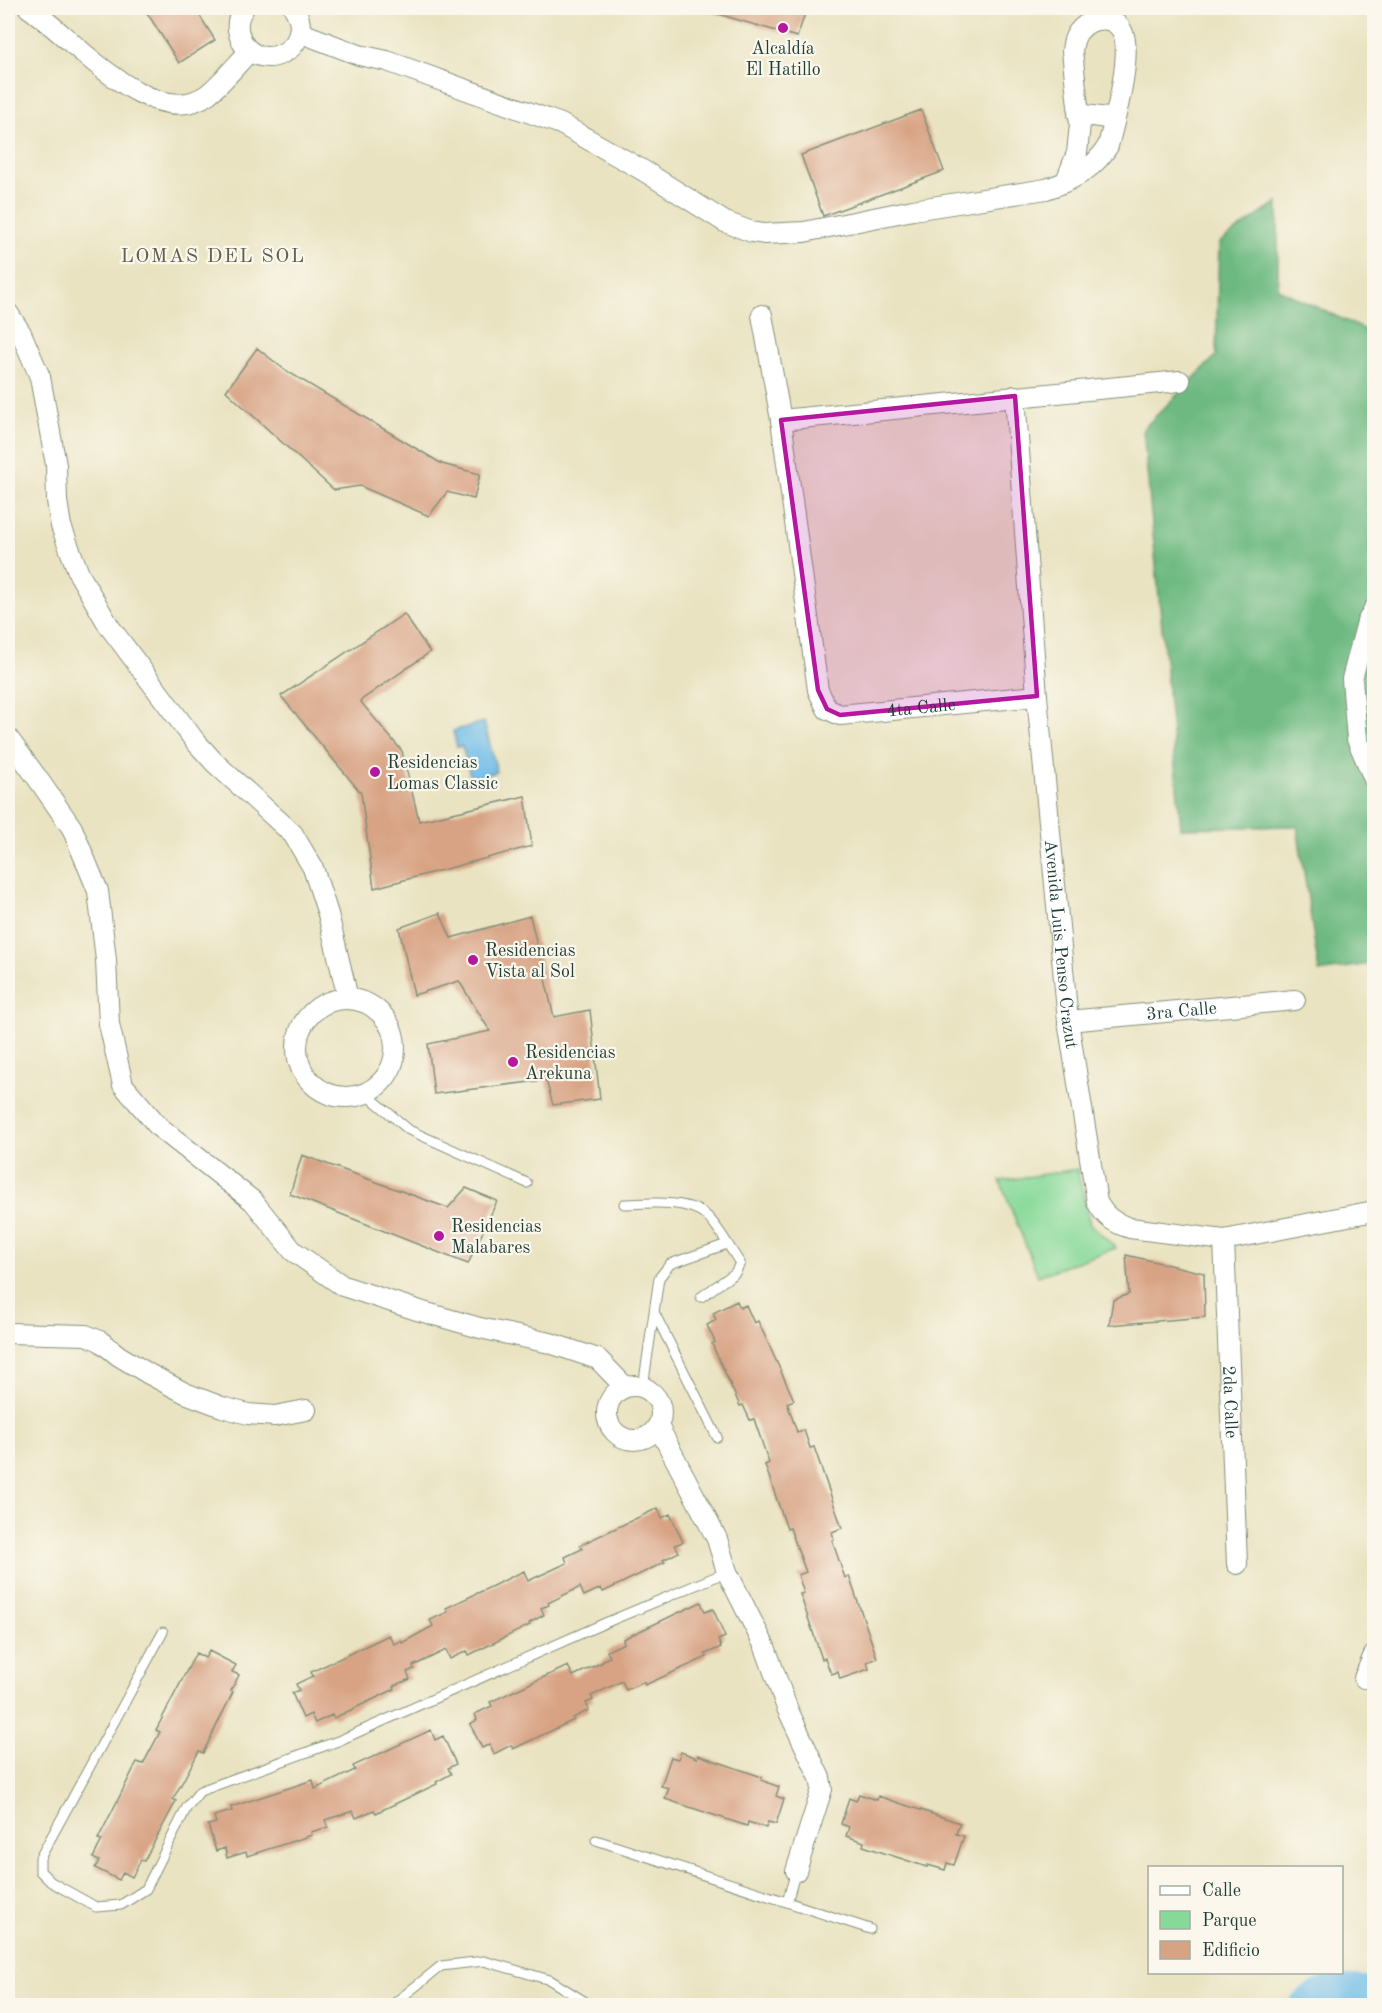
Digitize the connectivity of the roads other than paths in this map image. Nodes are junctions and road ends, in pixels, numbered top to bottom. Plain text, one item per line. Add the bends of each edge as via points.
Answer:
1 (29, 8) edge
2 (244, 8) edge
3 (294, 8) edge
4 (299, 32) junction
5 (250, 51) junction
6 (1078, 114) junction
7 (1114, 119) junction
8 (1066, 181) junction
9 (8, 313) edge
10 (762, 315) dead end
11 (1180, 381) dead end
12 (1015, 396) junction
13 (781, 420) junction
14 (1374, 609) edge
15 (1037, 696) junction
16 (8, 738) edge
17 (1374, 779) edge
18 (348, 998) junction
19 (1295, 1000) dead end
20 (1068, 1021) junction
21 (365, 1093) junction
22 (527, 1183) dead end
23 (624, 1204) dead end
24 (1374, 1211) edge
25 (1224, 1240) junction
26 (727, 1244) junction
27 (701, 1297) dead end
28 (654, 1312) junction
29 (8, 1333) edge
30 (634, 1387) junction
31 (306, 1410) dead end
32 (658, 1426) junction
33 (717, 1437) dead end
34 (1237, 1564) dead end
35 (727, 1572) junction
36 (163, 1632) dead end
37 (1374, 1655) edge
38 (1364, 1678) dead end
39 (596, 1840) dead end
40 (796, 1871) joint
41 (787, 1902) junction
42 (870, 1929) dead end
43 (391, 2006) edge
44 (592, 2006) edge

1 - 5 street via 106,71 154,100 175,104 208,94
2 - 5 street via 237,28
3 - 4 street via 299,16
4 - 5 street via 285,53 267,57
4 - 8 street via 561,124 725,222 758,233 804,232 1046,189
6 - 7 street
6 - 7 street via 1073,40 1087,23 1100,18 1119,24 1126,45
6 - 8 street via 1077,153
7 - 8 street via 1101,158
9 - 18 street via 40,377 56,465 61,526 79,574 109,626 195,741 293,834 313,868
10 - 13 street
11 - 12 street
12 - 13 street
12 - 15 street, Avenida Luis Penso Crazut
13 - 15 street, 4ta Calle via 818,690 827,709 840,716
14 - 17 street via 1352,679 1357,739
15 - 20 street, Avenida Luis Penso Crazut
16 - 30 street via 72,828 98,891 109,1024 123,1085 159,1127 253,1201 293,1251 344,1286 420,1311 598,1359
18 - 21 street via 378,1010 394,1039 389,1071
18 - 21 street via 332,1000 306,1018 299,1032 299,1064 307,1078 327,1094 349,1097
19 - 20 street, 3ra Calle
20 - 25 street, Avenida Luis Penso Crazut via 1097,1202 1104,1214 1130,1228
21 - 22 lane via 409,1130
23 - 26 lane via 660,1202 693,1208 707,1216
24 - 25 street, Avenida Luis Penso Crazut
25 - 34 street, 2da Calle
26 - 27 lane via 740,1263 735,1273
26 - 28 lane via 670,1264 659,1278
28 - 30 lane
28 - 33 lane
29 - 31 street via 86,1335 185,1393 248,1414 275,1416
30 - 32 street via 656,1397 661,1414
30 - 32 street via 611,1399 610,1425 623,1438 632,1440 649,1436
32 - 35 street via 717,1539
35 - 36 lane via 338,1741 200,1791 187,1807 146,1889 122,1905 96,1907 51,1882 40,1871 40,1858
35 - 40 street via 765,1647 787,1708 820,1778 822,1789
37 - 38 street
39 - 41 lane
40 - 41 lane
41 - 42 lane
43 - 44 lane via 441,1966 484,1962 550,1980

